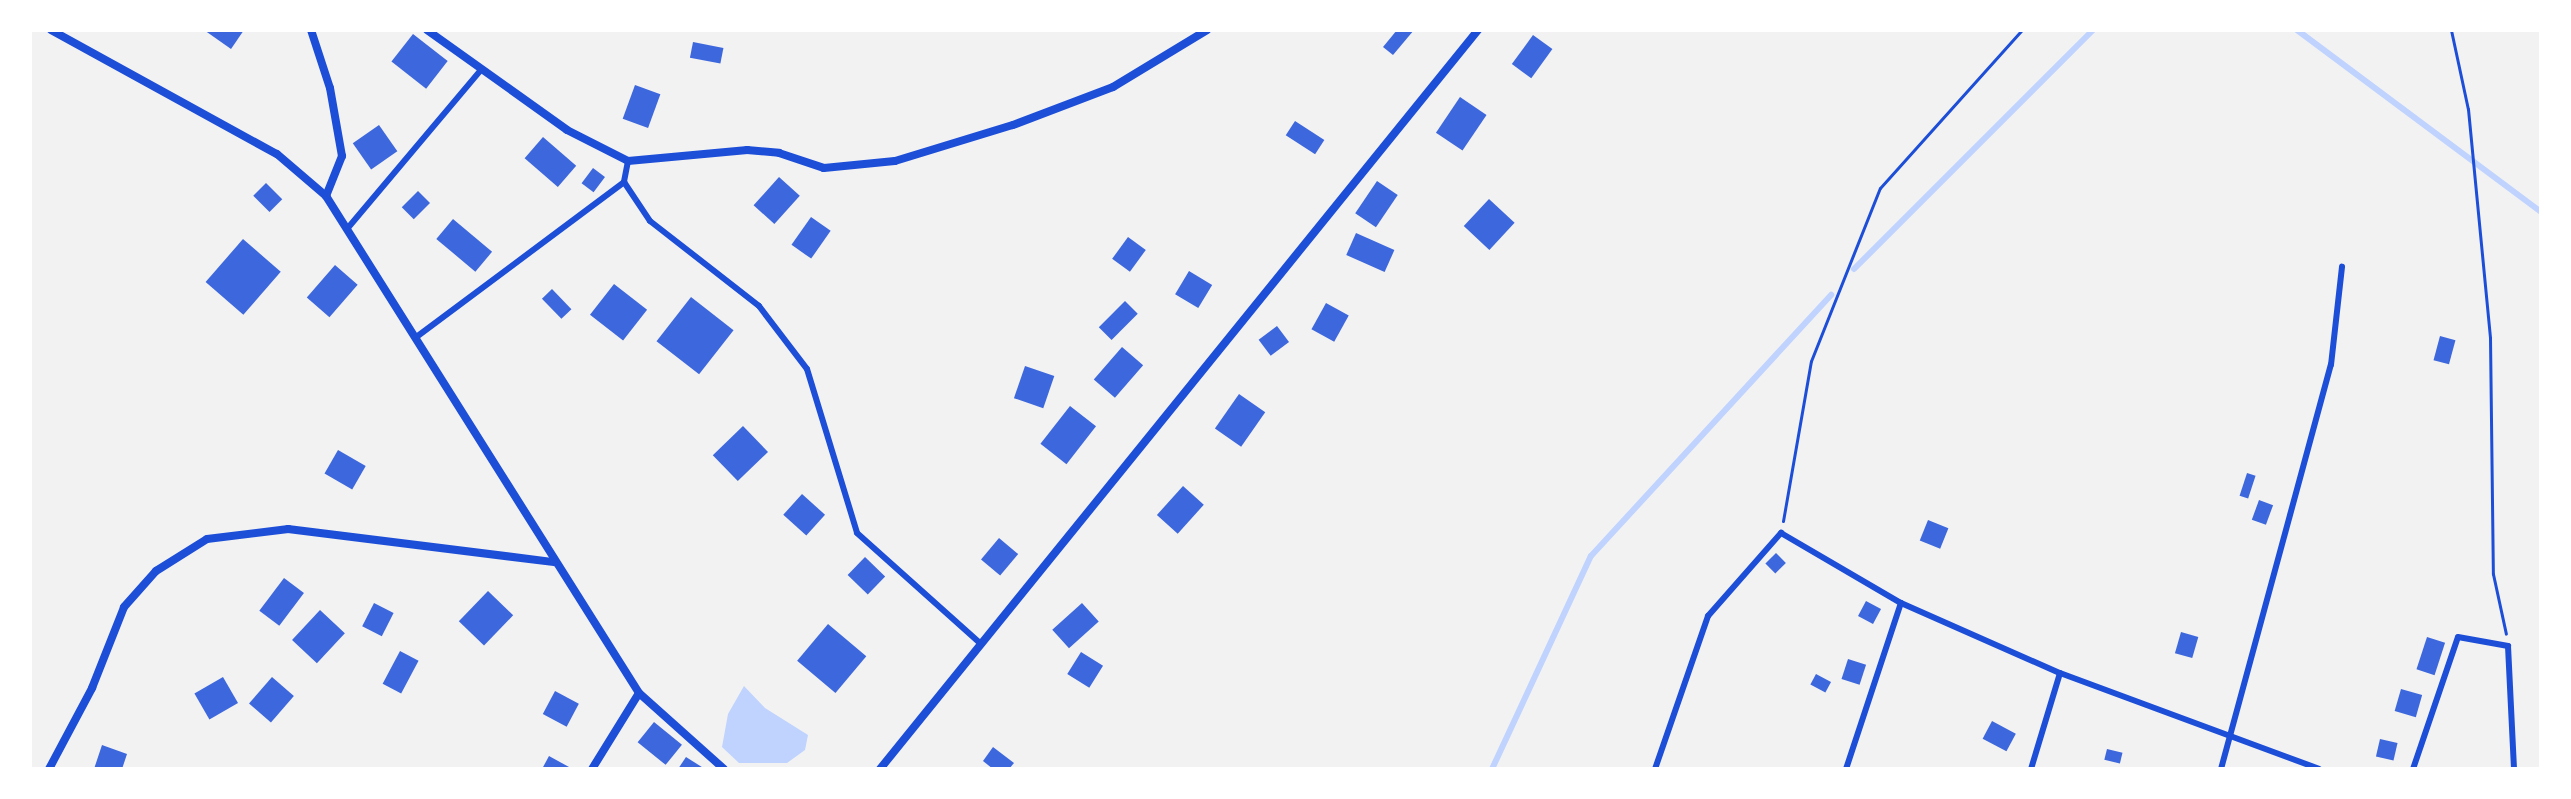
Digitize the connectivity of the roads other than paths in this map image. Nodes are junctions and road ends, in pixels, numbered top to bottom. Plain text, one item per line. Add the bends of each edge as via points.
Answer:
1 (51, 30) edge
2 (311, 30) edge
3 (427, 30) edge
4 (1207, 30) edge
5 (1478, 30) edge
6 (481, 70) junction
7 (628, 161) junction
8 (624, 182) junction
9 (326, 196) junction
10 (347, 229) junction
11 (2342, 267) dead end
12 (415, 338) junction
13 (554, 562) junction
14 (1901, 603) junction
15 (981, 644) junction
16 (2060, 673) junction
17 (639, 693) junction
18 (2231, 738) junction
19 (49, 769) edge
20 (592, 769) edge
21 (724, 769) edge
22 (880, 769) edge
23 (1655, 769) edge
24 (1846, 769) edge
25 (2031, 769) edge
26 (2221, 769) edge
27 (2319, 769) edge
28 (2413, 769) edge
29 (2514, 769) edge

1 - 9 street via 277,154
2 - 9 street via 330,88 342,156
3 - 6 street
4 - 7 street via 1113,87 895,161 824,168 779,153 747,150
5 - 15 street
6 - 7 street via 567,130
6 - 10 lane
7 - 8 lane
8 - 12 lane
8 - 15 lane via 650,221 759,306 807,369 857,533
9 - 10 street
10 - 12 street
11 - 18 lane via 2331,365
12 - 13 street
13 - 17 street
13 - 19 street via 288,529 207,539 156,571 124,607 92,688
14 - 16 lane
14 - 23 lane via 1781,533 1708,616
14 - 24 lane
15 - 22 street
16 - 18 lane
16 - 25 lane
17 - 20 street
17 - 21 street
18 - 26 lane
18 - 27 lane
28 - 29 lane via 2458,637 2508,646

